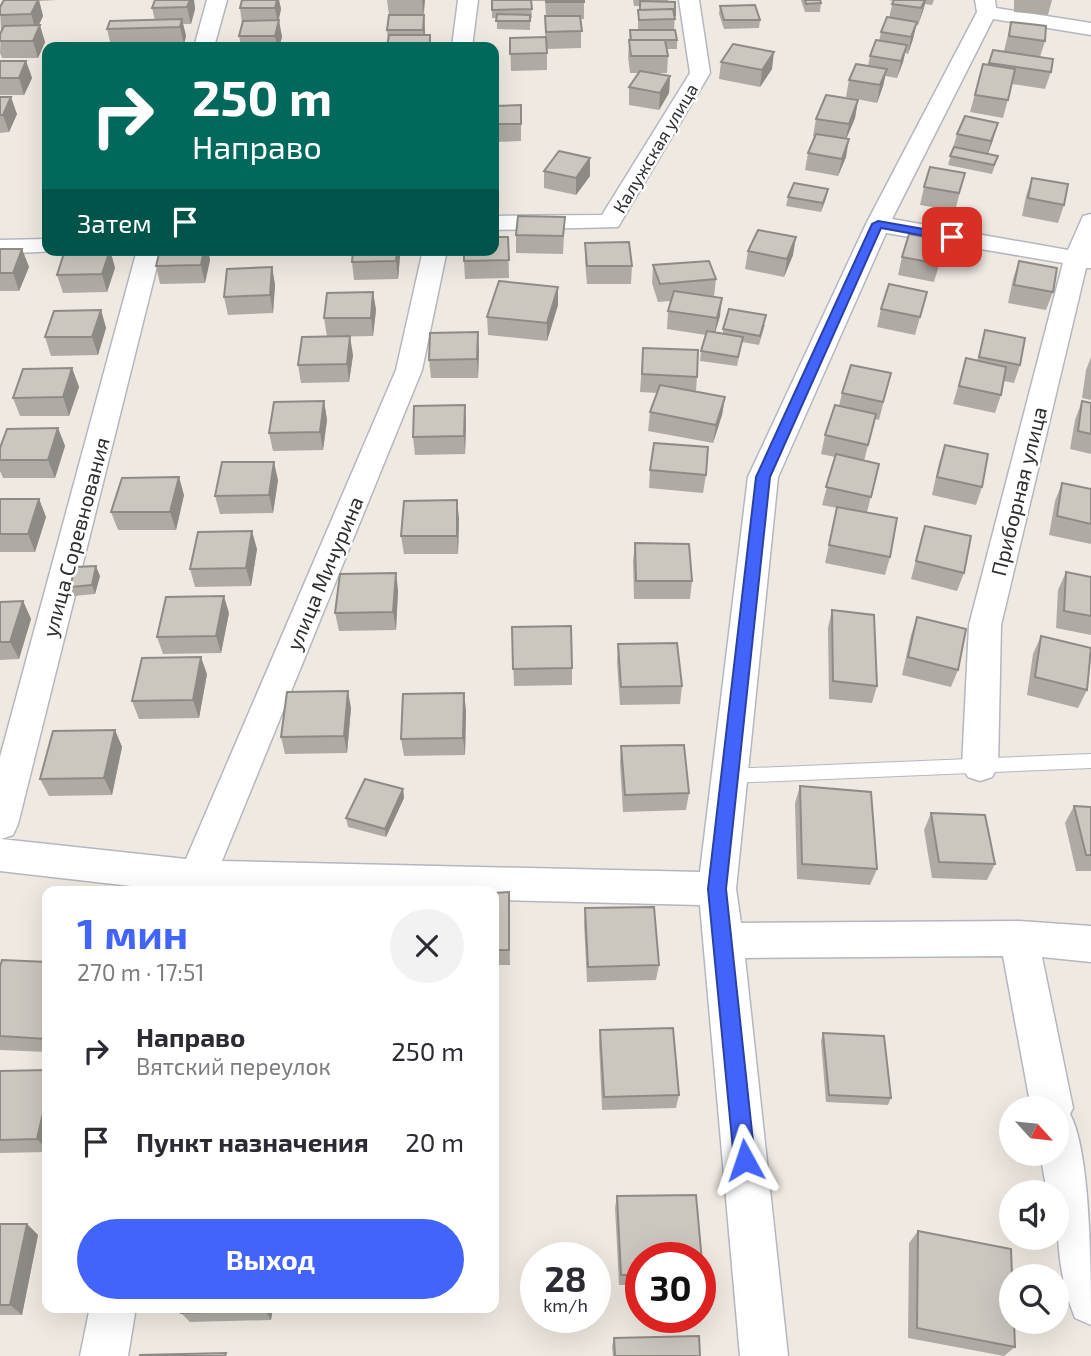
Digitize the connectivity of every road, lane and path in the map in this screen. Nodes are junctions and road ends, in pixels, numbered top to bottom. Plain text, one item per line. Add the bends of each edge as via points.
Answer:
1 (217, 0) edge
2 (468, 0) edge
3 (690, 0) edge
4 (986, 6) edge
5 (1091, 29) edge
6 (205, 42) edge
7 (463, 42) edge
8 (1091, 221) edge
9 (499, 223) edge
10 (878, 224) junction
11 (42, 246) edge
12 (0, 247) edge
13 (147, 256) edge
14 (434, 256) edge
15 (1084, 260) edge
16 (1091, 761) edge
17 (980, 767) junction
18 (729, 776) junction
19 (0, 824) edge
20 (0, 855) edge
21 (195, 884) edge
22 (404, 886) edge
23 (499, 887) edge
24 (717, 889) junction
25 (1019, 939) junction
26 (724, 941) junction
27 (1091, 944) edge
28 (1050, 1096) edge
29 (1064, 1166) edge
30 (1091, 1302) edge
31 (112, 1313) edge
32 (104, 1356) edge
33 (764, 1356) edge

1 - 6 street
2 - 7 street
3 - 9 street, Калужская улица via 700,73 610,222
4 - 5 street
4 - 10 street
8 - 15 street, Приборная улица
10 - 15 street
10 - 18 street via 763,477
11 - 12 street
13 - 19 street, улица Соревнования
14 - 21 street, улица Мичурина via 409,370
15 - 17 street, Приборная улица via 985,625
16 - 17 lane
17 - 18 lane
18 - 24 street
20 - 21 street
21 - 22 street
23 - 24 street
24 - 26 street
25 - 26 street
25 - 27 street
25 - 28 street
26 - 33 street
29 - 30 street
31 - 32 street

